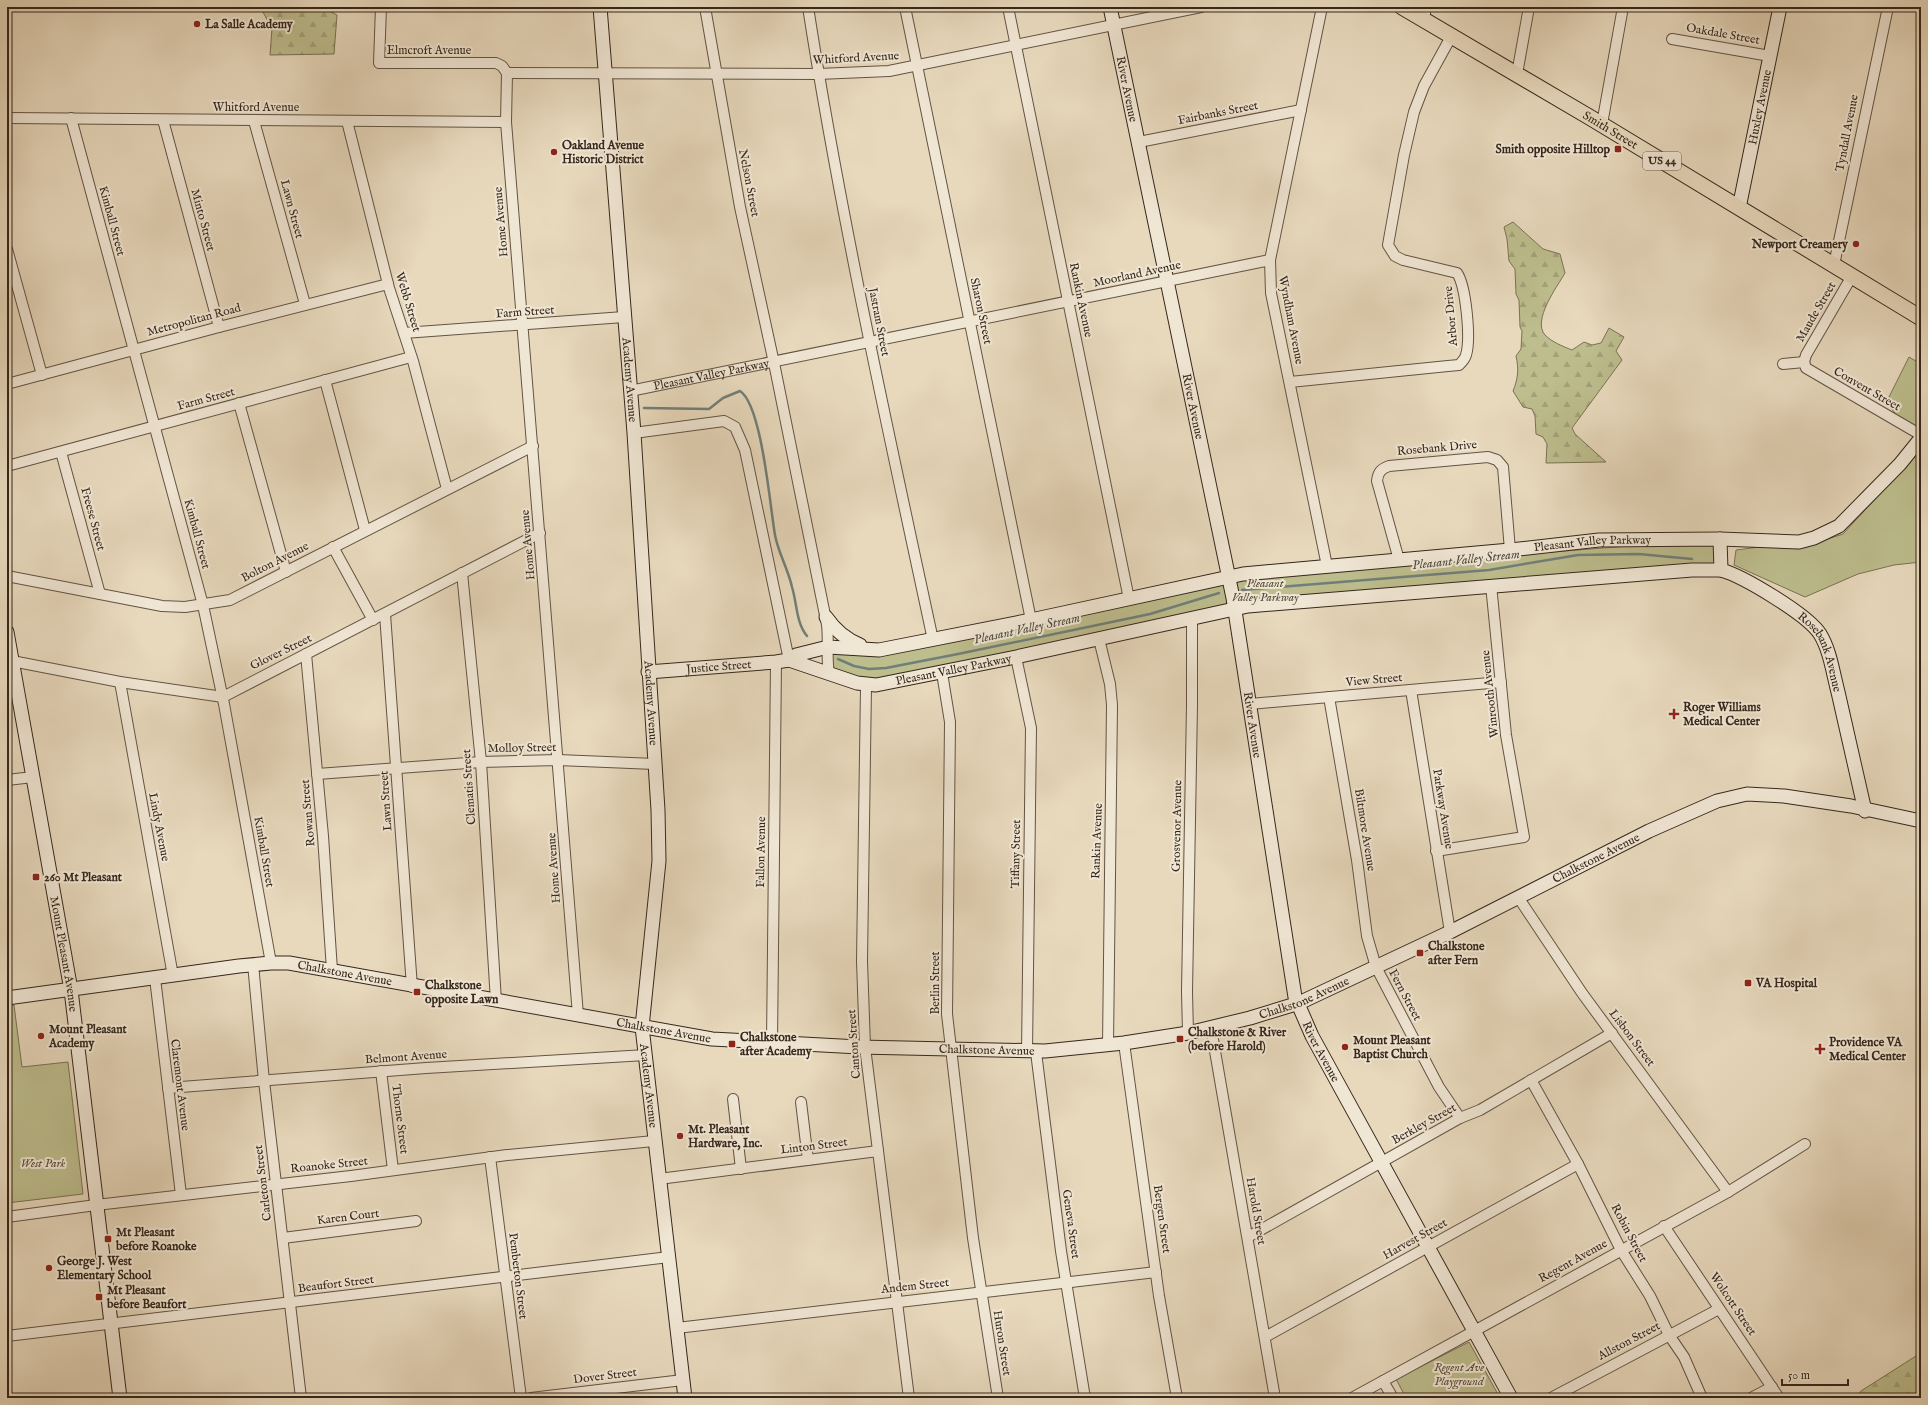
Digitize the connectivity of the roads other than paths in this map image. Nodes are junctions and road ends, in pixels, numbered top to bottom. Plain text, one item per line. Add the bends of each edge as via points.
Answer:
1 (381, 7) edge
2 (600, 7) edge
3 (705, 7) edge
4 (808, 7) edge
5 (905, 7) edge
6 (1008, 7) edge
7 (1110, 7) edge
8 (1201, 7) edge
9 (1322, 7) edge
10 (1402, 7) edge
11 (1529, 7) edge
12 (1623, 7) edge
13 (1780, 7) edge
14 (1888, 7) edge
15 (1425, 13) edge
16 (1114, 25) junction
17 (1452, 35) junction
18 (1672, 39) dead end
19 (1016, 45) junction
20 (1770, 56) junction
21 (917, 66) junction
22 (507, 72) junction
23 (605, 74) junction
24 (715, 74) junction
25 (818, 74) junction
26 (1517, 74) junction
27 (1301, 110) junction
28 (7, 118) edge
29 (71, 118) junction
30 (162, 120) junction
31 (254, 120) junction
32 (347, 121) junction
33 (506, 122) junction
34 (1602, 124) junction
35 (1139, 142) junction
36 (1739, 208) junction
37 (7, 249) edge
38 (1270, 260) junction
39 (1834, 265) junction
40 (1852, 276) junction
41 (1167, 281) junction
42 (388, 284) junction
43 (1068, 302) junction
44 (305, 304) junction
45 (624, 316) junction
46 (1921, 318) edge
47 (970, 322) junction
48 (523, 326) junction
49 (219, 327) junction
50 (404, 333) junction
51 (870, 343) junction
52 (134, 350) junction
53 (411, 357) junction
54 (1804, 362) junction
55 (774, 363) junction
56 (1783, 364) dead end
57 (42, 375) junction
58 (325, 380) junction
59 (1290, 382) junction
60 (7, 384) edge
61 (630, 391) junction
62 (239, 404) junction
63 (154, 426) junction
64 (634, 433) junction
65 (1921, 435) edge
66 (1921, 438) edge
67 (533, 446) junction
68 (61, 452) junction
69 (7, 466) edge
70 (447, 488) junction
71 (366, 530) junction
72 (540, 533) junction
73 (1720, 539) junction
74 (333, 547) junction
75 (1510, 550) junction
76 (1399, 560) junction
77 (1327, 566) junction
78 (1721, 570) junction
79 (286, 572) junction
80 (462, 573) junction
81 (7, 576) edge
82 (1227, 577) junction
83 (1492, 585) junction
84 (100, 594) junction
85 (1129, 599) junction
86 (203, 605) junction
87 (1234, 608) junction
88 (386, 614) junction
89 (826, 617) junction
90 (1192, 619) junction
91 (373, 620) junction
92 (1031, 620) junction
93 (7, 632) edge
94 (1100, 638) junction
95 (933, 640) junction
96 (828, 647) junction
97 (871, 650) junction
98 (306, 654) junction
99 (1016, 657) junction
100 (12, 661) junction
101 (783, 661) junction
102 (648, 672) junction
103 (942, 673) junction
104 (829, 674) junction
105 (120, 682) junction
106 (1501, 682) junction
107 (866, 686) junction
108 (1411, 690) junction
109 (223, 697) junction
110 (1329, 697) junction
111 (1250, 704) junction
112 (558, 760) junction
113 (481, 762) junction
114 (655, 764) junction
115 (397, 768) junction
116 (317, 774) junction
117 (33, 777) junction
118 (7, 780) edge
119 (1865, 810) junction
120 (1921, 821) edge
121 (1436, 851) junction
122 (1518, 897) junction
123 (1450, 932) junction
124 (271, 963) junction
125 (253, 964) junction
126 (1376, 967) junction
127 (332, 970) junction
128 (174, 976) junction
129 (155, 978) junction
130 (412, 987) junction
131 (71, 990) junction
132 (7, 998) edge
133 (496, 1001) junction
134 (1299, 1003) junction
135 (578, 1015) junction
136 (642, 1026) junction
137 (1212, 1028) junction
138 (1188, 1033) junction
139 (1612, 1033) junction
140 (772, 1043) junction
141 (1124, 1043) junction
142 (1108, 1045) junction
143 (865, 1047) junction
144 (950, 1049) junction
145 (1032, 1052) junction
146 (646, 1055) junction
147 (381, 1072) junction
148 (1531, 1080) junction
149 (264, 1081) junction
150 (168, 1088) junction
151 (733, 1099) dead end
152 (801, 1102) dead end
153 (1460, 1118) junction
154 (654, 1141) junction
155 (1805, 1144) dead end
156 (878, 1151) junction
157 (490, 1157) junction
158 (808, 1160) junction
159 (1382, 1162) junction
160 (1578, 1164) junction
161 (741, 1168) junction
162 (393, 1170) junction
163 (659, 1179) junction
164 (277, 1184) junction
165 (1728, 1192) junction
166 (181, 1195) junction
167 (96, 1205) junction
168 (7, 1217) edge
169 (416, 1222) dead end
170 (1664, 1226) junction
171 (1248, 1237) junction
172 (283, 1238) junction
173 (1428, 1246) junction
174 (1622, 1250) junction
175 (669, 1257) junction
176 (1156, 1272) junction
177 (505, 1277) junction
178 (1066, 1282) junction
179 (980, 1292) junction
180 (897, 1301) junction
181 (290, 1303) junction
182 (1719, 1309) junction
183 (111, 1324) junction
184 (677, 1328) junction
185 (1474, 1330) junction
186 (1669, 1335) junction
187 (7, 1336) edge
188 (1265, 1337) junction
189 (683, 1380) junction
190 (1383, 1381) junction
191 (1772, 1388) junction
192 (120, 1398) edge
193 (301, 1398) edge
194 (521, 1398) edge
195 (531, 1398) edge
196 (685, 1398) edge
197 (909, 1398) edge
198 (998, 1398) edge
199 (1085, 1398) edge
200 (1177, 1398) edge
201 (1275, 1398) edge
202 (1352, 1398) edge
203 (1393, 1398) edge
204 (1511, 1398) edge
205 (1551, 1398) edge
206 (1702, 1398) edge
207 (1750, 1398) edge
208 (1779, 1398) edge

1 - 22 street, Elmcroft Avenue via 379,63 496,63
2 - 23 street, Academy Avenue
3 - 24 street, Nelson Street
4 - 25 street, Jastram Street
5 - 21 street, Sharon Street
6 - 19 street, Rankin Avenue
7 - 16 street, River Avenue
8 - 16 street, Whitford Avenue
9 - 27 street, Wyndham Avenue
10 - 15 main road, Smith Street / US 44
11 - 26 street
12 - 34 street
13 - 20 street, Huxley Avenue
14 - 39 street, Tyndall Avenue
15 - 17 main road, Smith Street / US 44
16 - 19 street, Whitford Avenue
16 - 35 street, River Avenue
17 - 26 main road, Smith Street / US 44
17 - 59 street, Arbor Drive via 1424,86 1414,112 1388,244 1395,256 1403,260 1457,273 1464,286 1466,355 1459,364 1448,366
18 - 20 street, Oakdale Street
19 - 21 street, Whitford Avenue
19 - 43 street, Rankin Avenue
20 - 36 street, Huxley Avenue
21 - 25 street, Whitford Avenue via 889,71
21 - 47 street, Sharon Street
22 - 23 street, Whitford Avenue
22 - 33 street, Home Avenue
23 - 24 street, Whitford Avenue
23 - 45 street, Academy Avenue
24 - 25 street, Whitford Avenue
24 - 55 street, Nelson Street via 740,207
25 - 51 street, Jastram Street
26 - 34 main road, Smith Street / US 44
27 - 35 street, Fairbanks Street
27 - 38 street, Wyndham Avenue
28 - 29 street, Whitford Avenue
29 - 30 street, Whitford Avenue
29 - 52 street, Kimball Street
30 - 31 street, Whitford Avenue
30 - 49 street, Minto Street
31 - 32 street, Whitford Avenue
31 - 44 street, Lawn Street
32 - 33 street, Whitford Avenue
32 - 42 street, Webb Street
33 - 48 street, Home Avenue
34 - 36 main road, Smith Street / US 44
35 - 41 street, River Avenue
36 - 39 main road, Smith Street / US 44
37 - 57 street
38 - 41 street, Moorland Avenue
38 - 59 street, Wyndham Avenue via 1271,292
39 - 40 main road, Smith Street / US 44
40 - 46 main road, Smith Street / US 44
40 - 54 street, Maude Street
41 - 43 street, Moorland Avenue
41 - 82 street, River Avenue
42 - 44 street, Metropolitan Road
42 - 50 street, Webb Street
43 - 47 street, Moorland Avenue
43 - 85 street, Rankin Avenue
44 - 49 street, Metropolitan Road
45 - 48 street, Farm Street
45 - 61 street, Academy Avenue
47 - 51 street, Moorland Avenue
47 - 92 street, Sharon Street
48 - 50 street, Farm Street
48 - 67 street, Home Avenue
49 - 52 street, Metropolitan Road
50 - 53 street, Webb Street
51 - 55 street, Moorland Avenue
51 - 95 street, Jastram Street
52 - 57 street, Metropolitan Road
52 - 63 street, Kimball Street
53 - 58 street, Farm Street
53 - 70 street, Webb Street
54 - 56 street
54 - 65 street, Convent Street via 1806,368
55 - 61 street, Pleasant Valley Parkway
55 - 89 street, Pleasant Valley Parkway
57 - 60 street, Metropolitan Road
58 - 62 street, Farm Street
58 - 71 street
59 - 77 street, Wyndham Avenue
61 - 64 street, Academy Avenue
62 - 63 street, Farm Street
62 - 79 street
63 - 68 street, Farm Street
63 - 86 street, Kimball Street
64 - 101 street via 724,421 735,427 746,450
64 - 102 street, Academy Avenue
66 - 73 street, Pleasant Valley Parkway via 1900,464 1839,526 1799,542
67 - 70 street, Bolton Avenue
67 - 72 street, Home Avenue
68 - 69 street, Farm Street
68 - 84 street, Freese Street
70 - 71 street, Bolton Avenue
71 - 74 street, Bolton Avenue
72 - 80 street, Glover Street
72 - 112 street, Home Avenue
73 - 75 street, Pleasant Valley Parkway via 1598,540
73 - 78 street
74 - 79 street, Bolton Avenue
74 - 91 street
75 - 76 street, Pleasant Valley Parkway
75 - 76 street, Rosebank Drive via 1503,467 1497,460 1488,457 1382,468 1377,481
76 - 77 street, Pleasant Valley Parkway
77 - 82 street, Pleasant Valley Parkway
78 - 83 street, Pleasant Valley Parkway
78 - 119 street, Rosebank Avenue via 1736,575 1801,614 1819,632 1831,665
79 - 86 street, Bolton Avenue via 230,600
80 - 88 street, Glover Street
80 - 113 street, Clematis Street
81 - 84 street, Bolton Avenue
82 - 85 street, Pleasant Valley Parkway
82 - 87 street, River Avenue
83 - 87 street, Pleasant Valley Parkway
83 - 106 street, Winrooth Avenue
84 - 86 street, Bolton Avenue via 162,606
85 - 92 street, Pleasant Valley Parkway
86 - 109 street, Kimball Street
87 - 90 street, Pleasant Valley Parkway
87 - 111 street, River Avenue
88 - 91 street, Glover Street
88 - 115 street, Lawn Street
89 - 96 street, Pleasant Valley Parkway
89 - 97 street, Pleasant Valley Parkway via 834,629 843,636
90 - 94 street, Pleasant Valley Parkway
90 - 138 street, Grosvenor Avenue
91 - 98 street, Glover Street
92 - 95 street, Pleasant Valley Parkway
93 - 100 street, Mount Pleasant Avenue
94 - 99 street, Pleasant Valley Parkway
94 - 142 street, Rankin Avenue via 1112,704
95 - 97 street, Pleasant Valley Parkway
96 - 97 street, Pleasant Valley Parkway
96 - 101 street, Pleasant Valley Parkway
96 - 104 street, Pleasant Valley Parkway via 826,654
98 - 109 street, Glover Street
98 - 116 street, Rowan Street
99 - 103 street, Pleasant Valley Parkway
99 - 145 street, Tiffany Street via 1031,728
100 - 105 street
100 - 117 street, Mount Pleasant Avenue
101 - 102 street, Justice Street
101 - 104 street, Pleasant Valley Parkway
101 - 140 street, Fallon Avenue
102 - 114 street, Academy Avenue
103 - 107 street, Pleasant Valley Parkway
103 - 144 street, Berlin Street via 950,722 947,1014
104 - 107 street, Pleasant Valley Parkway
105 - 109 street
105 - 128 street, Lindy Avenue
106 - 108 street, View Street
106 - 121 street, Winrooth Avenue via 1506,735 1524,837
107 - 143 street, Canton Street via 862,961
108 - 110 street, View Street
108 - 121 street, Parkway Avenue
109 - 124 street, Kimball Street
110 - 111 street, View Street
110 - 126 street, Biltmore Avenue via 1357,860 1367,936
111 - 134 street, River Avenue via 1295,997
112 - 113 street, Molloy Street
112 - 114 street, Molloy Street
112 - 135 street, Home Avenue
113 - 115 street, Molloy Street
113 - 133 street, Clematis Street
114 - 136 street, Academy Avenue via 659,861
115 - 116 street, Molloy Street
115 - 130 street, Lawn Street
116 - 127 street, Rowan Street
117 - 118 street
117 - 131 street, Mount Pleasant Avenue
119 - 120 street, Chalkstone Avenue
119 - 122 street, Chalkstone Avenue via 1804,798 1762,794 1747,794 1717,801 1649,831
121 - 123 street, Parkway Avenue
122 - 123 street, Chalkstone Avenue
122 - 139 street, Lisbon Street
123 - 126 street, Chalkstone Avenue
124 - 125 street, Chalkstone Avenue
124 - 127 street, Chalkstone Avenue via 289,963
125 - 128 street, Chalkstone Avenue
125 - 149 street, Carleton Street
126 - 134 street, Chalkstone Avenue
126 - 153 street, Fern Street
127 - 130 street, Chalkstone Avenue
128 - 129 street, Chalkstone Avenue
129 - 131 street, Chalkstone Avenue
129 - 150 street, Claremont Avenue
130 - 133 street, Chalkstone Avenue
131 - 132 street, Chalkstone Avenue
131 - 167 street, Mount Pleasant Avenue
133 - 135 street, Chalkstone Avenue
134 - 137 street, Chalkstone Avenue
134 - 159 street, River Avenue via 1312,1036
135 - 136 street, Chalkstone Avenue
136 - 140 street, Chalkstone Avenue via 712,1039
136 - 146 street, Academy Avenue
137 - 138 street, Chalkstone Avenue
137 - 171 street, Harold Street
138 - 141 street, Chalkstone Avenue
139 - 148 street, Berkley Street
139 - 165 street, Lisbon Street
140 - 143 street, Chalkstone Avenue
141 - 142 street, Chalkstone Avenue
141 - 176 street, Bergen Street
142 - 145 street, Chalkstone Avenue
143 - 144 street, Chalkstone Avenue
143 - 156 street, Canton Street
144 - 145 street, Chalkstone Avenue
144 - 179 street, Berlin Street
145 - 178 street, Geneva Street
146 - 147 street, Belmont Avenue
146 - 154 street, Academy Avenue
147 - 149 street, Belmont Avenue
147 - 162 street, Thorne Street
148 - 153 street, Berkley Street via 1480,1110
148 - 160 street, Robin Street
149 - 150 street, Belmont Avenue
149 - 164 street, Carleton Street
150 - 166 street, Claremont Avenue
151 - 161 street
152 - 158 street
153 - 159 street, Berkley Street
154 - 157 street, Roanoke Street
154 - 163 street, Academy Avenue
155 - 165 street, Regent Avenue
156 - 158 street, Linton Street
156 - 180 street, Canton Street
157 - 162 street, Roanoke Street
157 - 177 street, Pemberton Street
158 - 161 street, Linton Street
159 - 171 street, Berkley Street
159 - 173 street, River Avenue
160 - 173 street, Harvest Street
160 - 174 street, Robin Street
161 - 163 street, Linton Street
162 - 164 street, Roanoke Street
163 - 175 street, Academy Avenue
164 - 166 street, Roanoke Street
164 - 172 street, Carleton Street
165 - 170 street, Regent Avenue
166 - 167 street, Roanoke Street
167 - 168 street, Roanoke Street
167 - 183 street, Mount Pleasant Avenue
169 - 172 street, Karen Court
170 - 174 street, Regent Avenue
170 - 182 street, Wolcott Street
171 - 188 street, Harold Street
172 - 181 street, Carleton Street
173 - 185 street, River Avenue
173 - 188 street, Harvest Street
174 - 185 street, Regent Avenue
174 - 186 street, Robin Street via 1650,1296
175 - 177 street, Beaufort Street
175 - 184 street, Academy Avenue
176 - 178 street, Andem Street
176 - 200 street, Bergen Street
177 - 181 street, Beaufort Street
177 - 194 street, Pemberton Street
178 - 179 street, Andem Street
178 - 199 street, Geneva Street
179 - 180 street, Andem Street
179 - 198 street, Huron Street
180 - 184 street, Andem Street
180 - 197 street, Canton Street
181 - 183 street, Beaufort Street
181 - 193 street, Carleton Street
182 - 186 street, Allston Street
182 - 191 street, Wolcott Street
183 - 187 street, Beaufort Street
183 - 192 street, Mount Pleasant Avenue
184 - 189 street, Academy Avenue
185 - 190 street, Regent Avenue
185 - 204 street, River Avenue
186 - 205 street, Allston Street
186 - 206 street, Robin Street via 1684,1357
188 - 201 street, Harold Street
189 - 195 street, Dover Street
189 - 196 street, Academy Avenue
190 - 202 street, Regent Avenue
190 - 203 street
191 - 207 street
191 - 208 street, Wolcott Street

